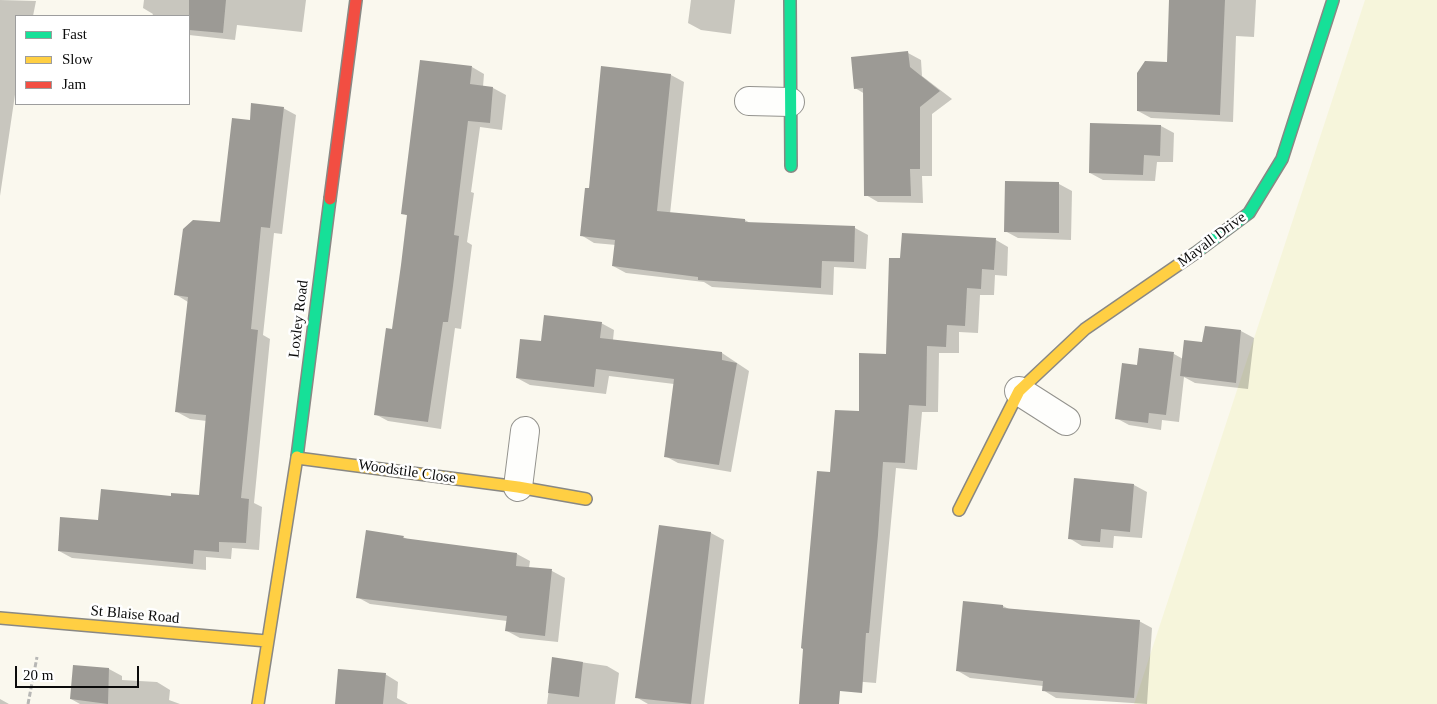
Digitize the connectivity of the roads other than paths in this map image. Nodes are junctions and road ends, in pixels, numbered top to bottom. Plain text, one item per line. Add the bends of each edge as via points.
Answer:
1 (356, 0) edge
2 (790, 0) edge
3 (1333, 0) edge
4 (749, 101) dead end
5 (790, 102) junction
6 (792, 166) dead end
7 (1019, 391) junction
8 (1066, 421) dead end
9 (525, 431) dead end
10 (296, 458) junction
11 (518, 487) junction
12 (586, 499) dead end
13 (959, 510) dead end
14 (0, 618) edge
15 (268, 641) junction
16 (258, 704) edge

1 - 10 street, Loxley Road
2 - 5 street
3 - 7 street, Mayall Drive via 1282,159 1248,213 1213,241 1085,329
4 - 5 street
5 - 6 street
7 - 8 street
7 - 13 street, Mayall Drive
9 - 11 street
10 - 11 street, Woodstile Close
10 - 15 street, Loxley Road
11 - 12 street, Woodstile Close
14 - 15 street, St Blaise Road
15 - 16 street, Loxley Road

